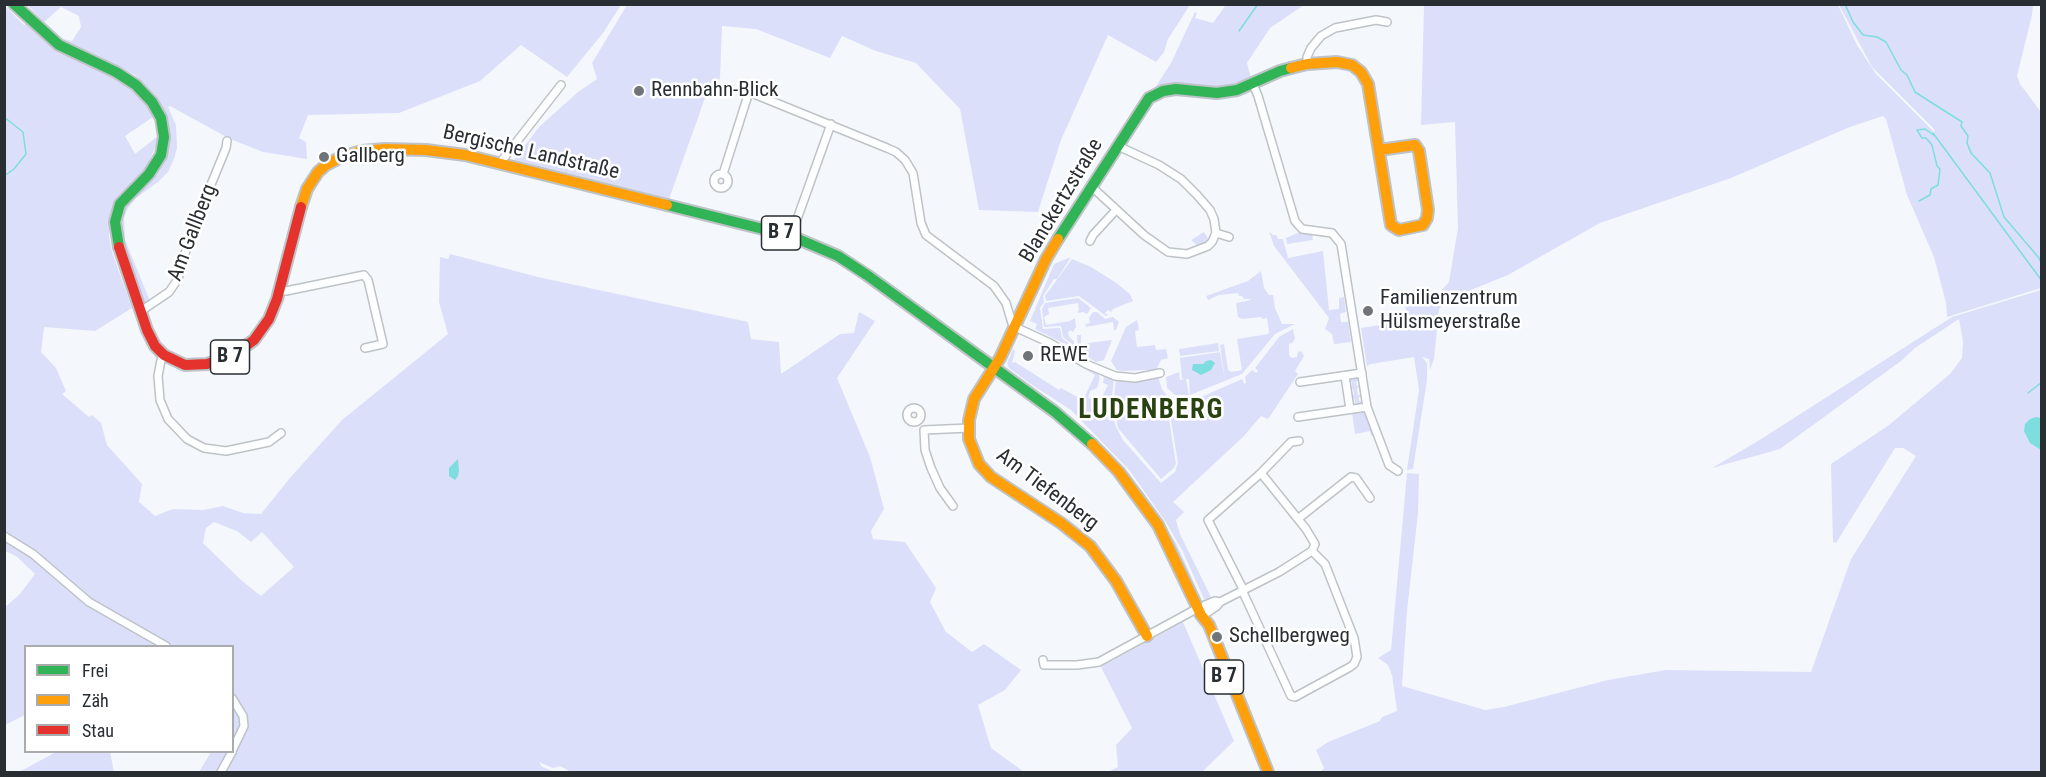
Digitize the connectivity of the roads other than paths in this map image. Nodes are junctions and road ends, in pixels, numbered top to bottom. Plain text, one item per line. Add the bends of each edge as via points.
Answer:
1 (15, 4) edge
2 (1388, 22) dead end
3 (1307, 64) junction
4 (1253, 84) junction
5 (561, 85) dead end
6 (831, 124) junction
7 (227, 141) dead end
8 (1119, 146) junction
9 (1379, 150) junction
10 (500, 163) junction
11 (723, 174) dead end
12 (1092, 187) junction
13 (1116, 210) junction
14 (1216, 233) junction
15 (791, 236) junction
16 (1229, 237) dead end
17 (1090, 241) dead end
18 (280, 290) junction
19 (141, 311) junction
20 (1015, 327) junction
21 (365, 348) dead end
22 (164, 355) junction
23 (995, 368) junction
24 (1362, 373) junction
25 (1160, 374) dead end
26 (1345, 376) junction
27 (1300, 382) dead end
28 (1367, 406) junction
29 (1350, 409) junction
30 (1298, 417) dead end
31 (918, 421) dead end
32 (969, 428) junction
33 (924, 430) junction
34 (281, 433) dead end
35 (1299, 441) dead end
36 (1398, 471) dead end
37 (1260, 473) junction
38 (1370, 498) dead end
39 (953, 506) dead end
40 (1299, 518) junction
41 (4, 536) edge
42 (1312, 550) junction
43 (1242, 590) junction
44 (1200, 612) junction
45 (1147, 636) junction
46 (164, 645) edge
47 (1043, 660) dead end
48 (234, 701) edge
49 (234, 747) edge
50 (231, 753) edge
51 (221, 772) edge
52 (1268, 772) edge

1 - 19 main road via 59,45 136,85 153,102 161,118 161,155 120,204 115,222 117,246
2 - 3 street via 1376,20 1335,28 1311,48
3 - 4 main road
3 - 9 main road via 1347,63 1361,72 1368,84
4 - 8 main road, Blanckertzstraße via 1217,93 1169,90 1149,98
4 - 24 street via 1295,221 1302,229 1332,233 1341,244
5 - 10 street
6 - 11 street via 749,92
6 - 15 street
6 - 20 street via 896,152 905,160 915,181 926,235 994,286
7 - 19 street, Am Gallberg via 190,236 178,279 169,292
8 - 12 main road, Blanckertzstraße
8 - 14 street via 1181,179 1210,210
9 - 9 main road via 1391,225 1399,230 1423,225 1427,201 1419,151 1411,145
10 - 15 main road, Bergische Landstraße / B 7
10 - 18 main road, Bergische Landstraße / B 7 via 414,149 367,150 335,159 318,172 303,198
12 - 13 street
12 - 20 main road, Blanckertzstraße via 1047,259
13 - 14 street via 1143,235 1172,253 1187,254 1208,246
13 - 17 street
14 - 16 street
15 - 23 main road, Bergische Landstraße / B 7 via 856,267
18 - 21 street via 364,274 382,344
18 - 22 main road, Bergische Landstraße / B 7 via 262,330 232,356 193,366
19 - 22 main road via 151,338
20 - 23 main road, Blanckertzstraße
20 - 25 street via 1115,376
22 - 34 street via 158,376 160,400 168,419 187,439 204,448 226,451 269,442
23 - 32 main road, Am Tiefenberg via 974,399
23 - 44 main road, Bergische Landstraße / B 7 via 1074,428 1119,472 1158,525
24 - 26 street
24 - 28 street
26 - 27 street
26 - 29 street
28 - 29 street
28 - 36 street via 1389,465
29 - 30 street
31 - 33 street
32 - 33 street
32 - 45 main road, Am Tiefenberg via 972,449 985,471 1090,546 1116,581
33 - 39 street via 931,468
35 - 37 street via 1291,442
37 - 40 street
37 - 43 street via 1208,520
38 - 40 street via 1356,478 1351,477
40 - 42 street via 1313,541
41 - 46 street via 33,554 89,602
42 - 43 street
42 - 43 street via 1324,564 1354,638 1357,657 1350,667 1295,697 1290,696
43 - 44 street via 1208,612
44 - 45 street
44 - 52 main road, Bergische Landstraße / B 7 via 1218,646
45 - 47 street via 1094,664 1044,665
48 - 49 street via 244,726
50 - 51 street

